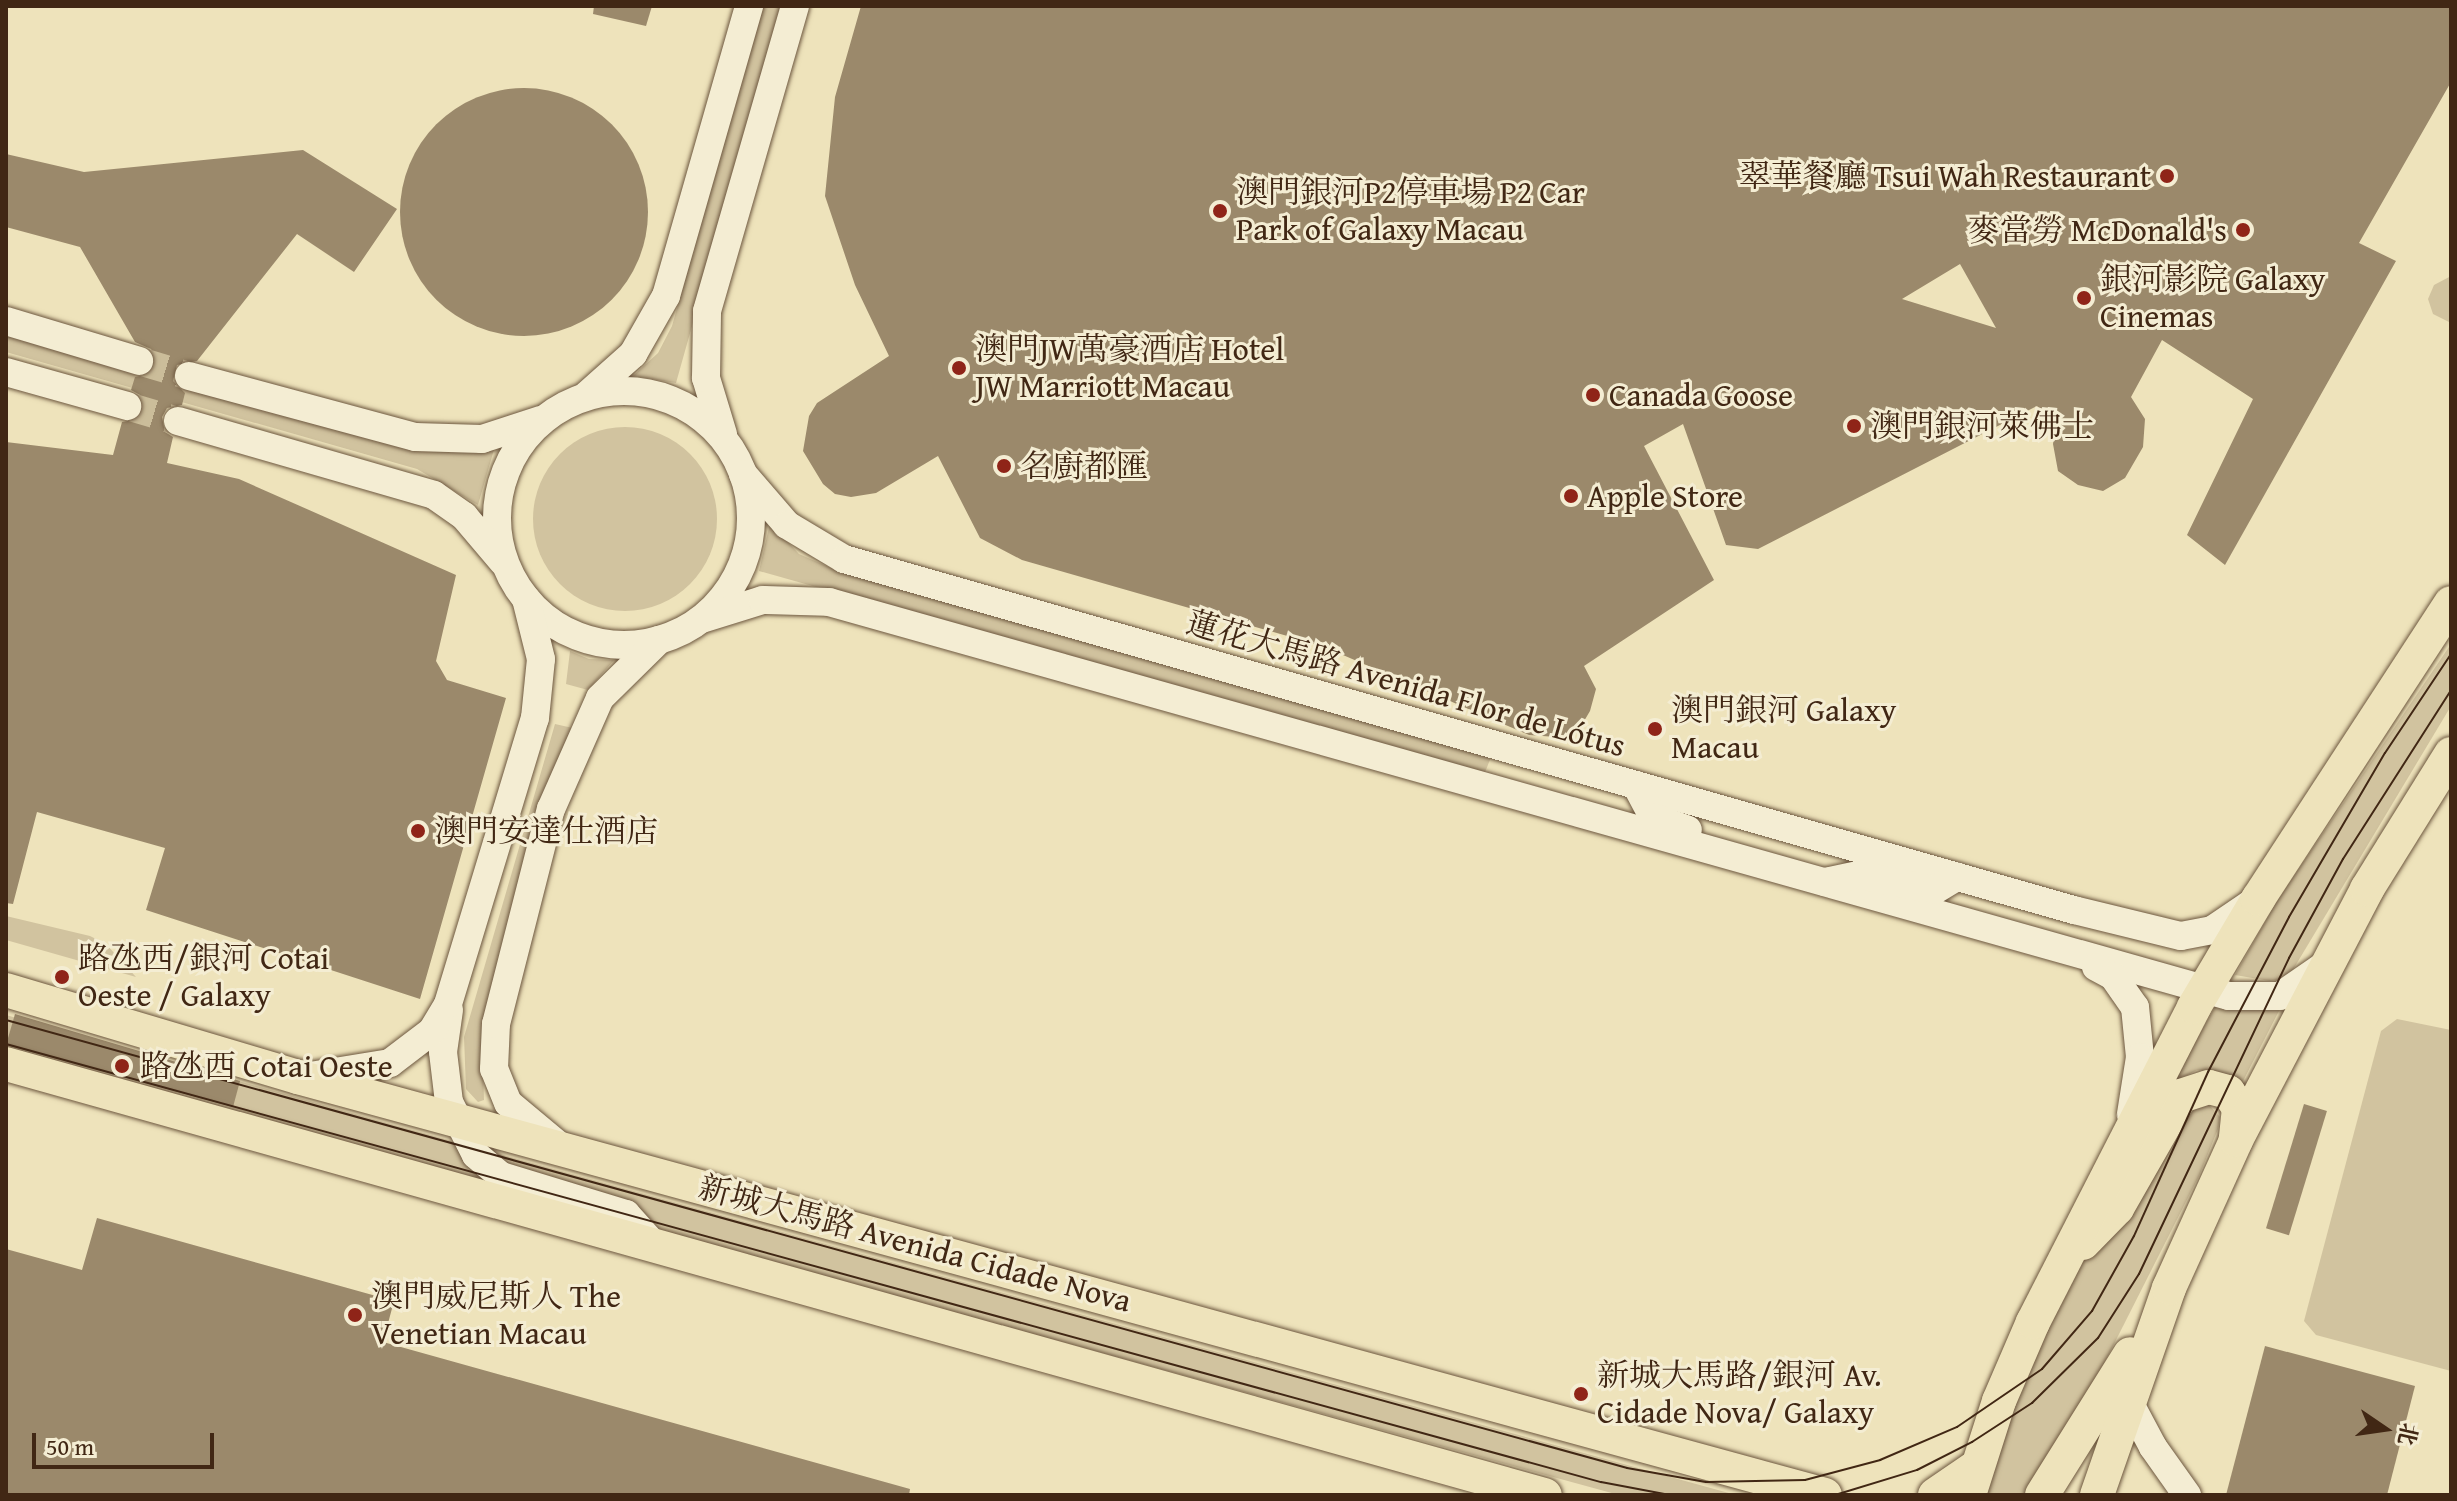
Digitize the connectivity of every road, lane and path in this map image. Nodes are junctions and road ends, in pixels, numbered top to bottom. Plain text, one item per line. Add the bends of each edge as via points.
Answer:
1 (749, 6) edge
2 (795, 6) edge
3 (6, 321) edge
4 (139, 361) tunnel mouth
5 (6, 372) edge
6 (189, 376) tunnel mouth
7 (583, 398) junction
8 (127, 406) tunnel mouth
9 (547, 418) junction
10 (178, 421) tunnel mouth
11 (726, 442) junction
12 (743, 474) junction
13 (508, 570) junction
14 (526, 599) junction
15 (2451, 603) edge
16 (702, 619) junction
17 (662, 637) junction
18 (2451, 754) edge
19 (1636, 785) junction
20 (551, 809) junction
21 (496, 853) junction
22 (1957, 877) junction
23 (1802, 880) junction
24 (2258, 899) junction
25 (2079, 957) junction
26 (2327, 963) junction
27 (458, 979) junction
28 (6, 990) edge
29 (2204, 990) junction
30 (6, 1064) edge
31 (298, 1077) junction
32 (455, 1119) junction
33 (2127, 1135) junction
34 (2236, 1140) junction
35 (563, 1148) junction
36 (655, 1246) junction
37 (2064, 1259) junction
38 (2169, 1288) junction
39 (2128, 1400) junction
40 (1972, 1481) edge
41 (1545, 1495) edge
42 (1825, 1495) edge
43 (1935, 1495) edge
44 (2042, 1495) edge
45 (2097, 1495) edge
46 (2187, 1495) edge

1 - 7 street via 666,296 633,354
2 - 11 street via 707,311 706,378
3 - 4 street
5 - 8 street
6 - 9 street via 415,437 482,439
7 - 9 street
7 - 11 street via 628,390 662,397 693,411
9 - 13 street via 526,437 501,487 499,529
10 - 13 street via 434,495 487,539
11 - 12 street
12 - 16 street via 751,513 747,553 730,589
12 - 19 street, 蓮花大馬路 Avenida Flor de Lótus via 787,525 844,559
13 - 14 street
14 - 17 street via 560,628 601,644 646,644
14 - 21 street via 536,631 541,685
15 - 24 main road
16 - 17 street
16 - 23 street via 763,600 829,602
17 - 20 street via 600,698
18 - 26 main road via 2400,832
19 - 22 street, 蓮花大馬路 Avenida Flor de Lótus
19 - 23 street via 1653,817 1765,852
20 - 21 street via 541,816 528,847
20 - 35 street via 492,1049 508,1103
21 - 27 street
22 - 23 street via 1935,890 1859,875
22 - 24 street, 蓮花大馬路 Avenida Flor de Lótus via 2167,935 2212,930
23 - 25 street
24 - 29 main road
25 - 29 street
25 - 33 street via 2113,976 2135,1007 2140,1057
26 - 29 street via 2280,996 2240,998
26 - 34 main road
27 - 31 street via 432,1031 390,1063
27 - 32 street via 443,1052
28 - 31 main road, 新城大馬路 Avenida Cidade Nova
29 - 33 main road
30 - 36 main road
31 - 32 main road, 新城大馬路 Avenida Cidade Nova
32 - 35 main road, 新城大馬路 Avenida Cidade Nova
32 - 36 street via 476,1155 501,1176 615,1209
33 - 37 main road
34 - 37 main road via 2239,1108 2228,1092 2209,1087 2181,1096 2117,1208
34 - 38 main road
35 - 42 main road, 新城大馬路 Avenida Cidade Nova
36 - 41 main road
37 - 40 main road via 1999,1401
38 - 39 main road
38 - 44 main road
39 - 45 main road
39 - 46 street
40 - 43 main road

